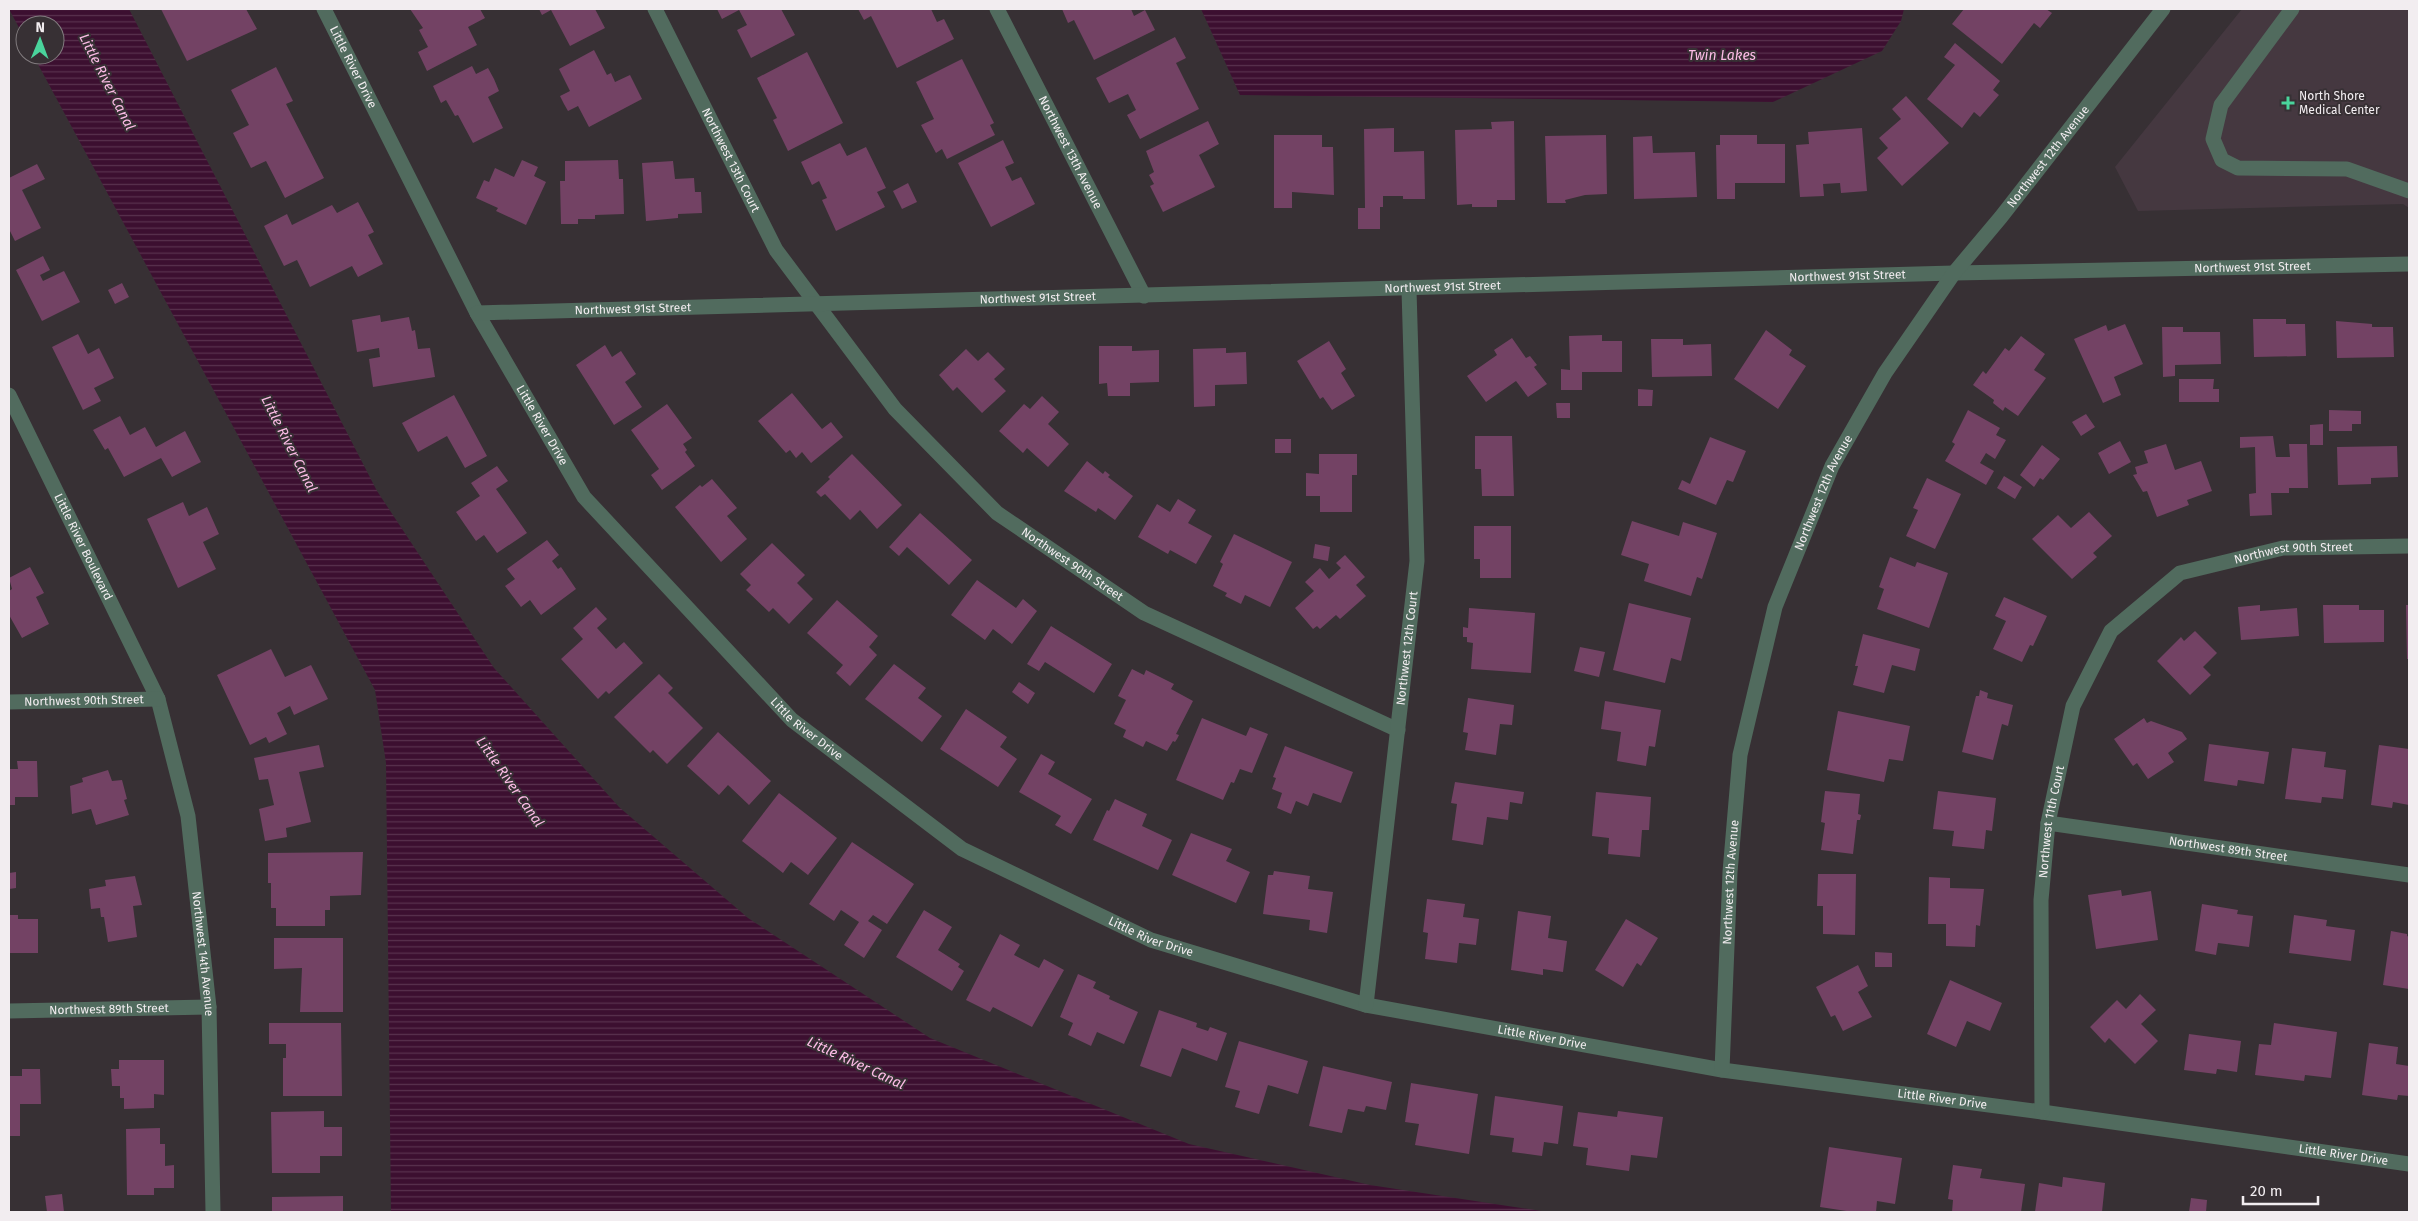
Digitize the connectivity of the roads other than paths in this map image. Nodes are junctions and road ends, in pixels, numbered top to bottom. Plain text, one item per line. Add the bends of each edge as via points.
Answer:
1 (324, 9) edge
2 (655, 9) edge
3 (998, 9) edge
4 (2162, 9) edge
5 (2292, 9) edge
6 (2409, 192) edge
7 (2409, 264) edge
8 (1954, 274) junction
9 (1409, 290) junction
10 (1144, 296) junction
11 (817, 304) junction
12 (477, 313) junction
13 (10, 401) edge
14 (2409, 546) edge
15 (2180, 573) joint
16 (158, 699) junction
17 (9, 702) edge
18 (1398, 730) junction
19 (2048, 823) junction
20 (2409, 875) edge
21 (1366, 1005) junction
22 (209, 1007) junction
23 (9, 1011) edge
24 (1722, 1070) junction
25 (2042, 1112) junction
26 (2409, 1164) edge
27 (213, 1212) edge

1 - 12 street, Little River Drive
2 - 11 street, Northwest 13th Court via 776,250
3 - 10 street, Northwest 13th Avenue
4 - 8 street, Northwest 12th Avenue
5 - 6 street via 2221,105 2213,138 2222,160 2238,168 2347,169
7 - 8 street, Northwest 91st Street
8 - 9 street, Northwest 91st Street
8 - 24 street, Northwest 12th Avenue via 1885,373 1832,466 1775,607 1740,755 1730,872
9 - 10 street, Northwest 91st Street
9 - 18 street, Northwest 12th Court via 1417,561
10 - 11 street, Northwest 91st Street
11 - 12 street, Northwest 91st Street
11 - 18 street, Northwest 90th Street via 895,409 997,513 1144,614
12 - 21 street, Little River Drive via 584,497 792,720 962,849 1151,940
13 - 16 street, Little River Boulevard
14 - 15 street, Northwest 90th Street via 2284,548
15 - 19 street, Northwest 11th Court via 2111,631 2073,706
16 - 17 street, Northwest 90th Street
16 - 22 street, Northwest 14th Avenue via 188,816
18 - 21 street, Northwest 12th Court
19 - 20 street, Northwest 89th Street
19 - 25 street, Northwest 11th Court via 2041,900
21 - 24 street, Little River Drive
22 - 23 street, Northwest 89th Street
22 - 27 street, Northwest 14th Avenue
24 - 25 street, Little River Drive
25 - 26 street, Little River Drive

